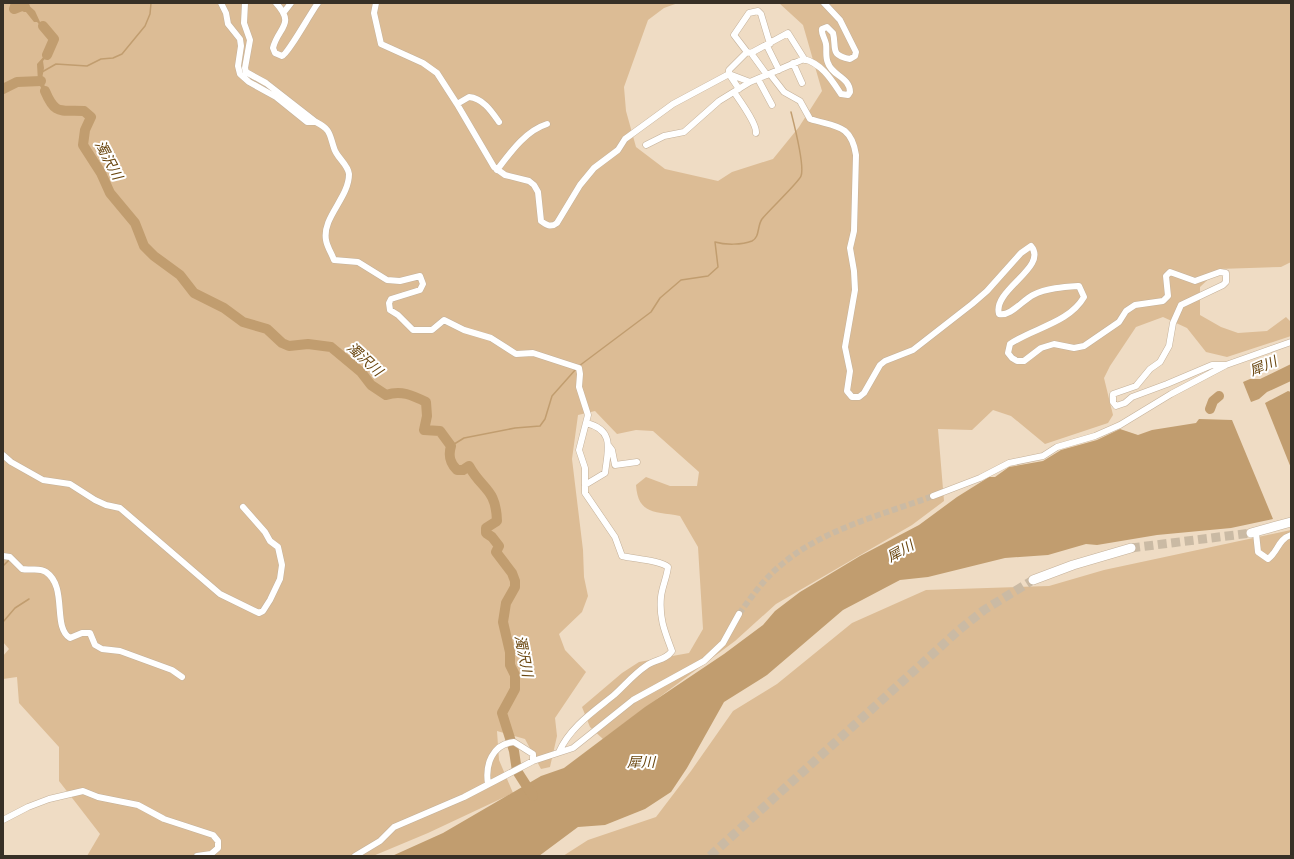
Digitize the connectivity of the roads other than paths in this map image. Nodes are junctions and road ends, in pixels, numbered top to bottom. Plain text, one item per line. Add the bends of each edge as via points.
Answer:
1 (221, 3) edge
2 (245, 3) edge
3 (276, 3) edge
4 (287, 3) edge
5 (291, 3) edge
6 (318, 3) edge
7 (376, 3) edge
8 (824, 3) edge
9 (284, 12) junction
10 (768, 45) junction
11 (749, 53) junction
12 (805, 60) junction
13 (793, 63) junction
14 (779, 70) junction
15 (729, 74) junction
16 (769, 74) junction
17 (758, 79) junction
18 (750, 82) junction
19 (802, 83) dead end
20 (736, 90) junction
21 (457, 104) junction
22 (772, 105) dead end
23 (316, 122) junction
24 (499, 122) dead end
25 (546, 124) dead end
26 (756, 133) dead end
27 (646, 145) dead end
28 (497, 170) junction
29 (1291, 342) edge
30 (1226, 365) junction
31 (586, 423) junction
32 (609, 446) junction
33 (3, 454) edge
34 (636, 462) dead end
35 (584, 485) junction
36 (933, 496) tunnel mouth
37 (242, 507) dead end
38 (1291, 522) edge
39 (1253, 533) joint
40 (1291, 535) edge
41 (1131, 548) tunnel mouth
42 (3, 556) edge
43 (1033, 580) tunnel mouth
44 (739, 614) tunnel mouth
45 (182, 677) dead end
46 (558, 752) junction
47 (534, 761) junction
48 (488, 784) junction
49 (3, 820) edge
50 (197, 856) edge
51 (355, 856) edge

1 - 23 street via 229,27 240,39 240,74 276,97 307,122
2 - 23 street via 244,23 250,40 246,72 266,83
3 - 9 street
4 - 9 street
5 - 9 street
6 - 9 street via 288,52 282,56 275,53 273,48 286,22
7 - 21 street via 374,13 381,44 430,67 437,73
8 - 12 street via 840,20 856,52 850,59 838,56 835,52 833,33 826,27 822,29 827,62 831,69 847,81 850,92 841,94 820,66
10 - 11 street
10 - 11 street via 761,14 758,11 749,13 734,35
10 - 12 street via 788,33
10 - 14 street
11 - 15 street via 732,66
11 - 16 street
12 - 13 street
13 - 14 street
13 - 19 street
14 - 16 street
15 - 18 street
15 - 20 street
15 - 28 street via 673,104 625,139 618,150 594,168 554,225 541,221 538,192 530,181 505,175
16 - 17 street
16 - 30 street via 784,92 800,102 810,119 837,127 849,135 854,145 854,231 850,248 856,290 845,347 850,371 847,391 852,397 859,397 864,393 876,370 885,361 913,350 977,300 1021,253 1031,246 1035,250 1035,256 1028,269 1001,299 999,314 1005,314 1032,295 1047,290 1079,286 1084,297 1077,306 1054,321 1010,344 1008,352 1012,358 1024,361 1041,348 1054,344 1074,348 1084,346 1119,322 1126,311 1135,305 1163,301 1168,296 1166,276 1170,272 1195,281 1220,272 1226,273 1226,282 1181,305 1173,323 1169,346 1160,362 1150,369 1136,386 1113,394 1113,402 1116,406 1206,367
17 - 18 street
17 - 22 street
18 - 20 street
20 - 26 street via 754,123
20 - 27 street via 719,101 684,132 664,136
21 - 24 street via 469,97 476,98
21 - 28 street
23 - 31 street via 331,134 334,149 349,173 347,190 334,211 327,231 327,244 334,260 358,262 387,280 400,281 420,276 423,284 420,290 391,299 389,303 390,310 413,330 432,330 447,320 464,330 492,338 516,354 533,353 578,367 579,387 588,415
25 - 28 street via 539,126 515,146
29 - 30 street
30 - 36 street via 1120,425 1057,448 1043,456 1009,463 980,478
31 - 32 street via 601,428
31 - 35 street via 579,450 585,468
32 - 34 street via 615,465
32 - 35 street via 605,473
33 - 37 street via 43,480 70,484 95,500 120,508 220,594 259,613 263,611 277,586 282,565 278,547
35 - 46 street via 588,499 615,537 622,556 646,562 657,561 668,566 661,596 661,612 664,634 672,651 666,659 648,664 586,716 567,737
38 - 39 highway
39 - 40 street via 1258,552 1268,559 1274,555 1283,538
41 - 43 highway
42 - 45 street via 10,557 22,569 39,570 48,574 56,585 65,636 70,638 82,633 90,634 95,645 102,649 127,654 172,670
44 - 46 street via 724,643 704,661 633,700 573,748
46 - 47 street
47 - 48 street
47 - 48 street via 533,754 514,742 503,744 490,758
48 - 51 street via 394,827 380,841
49 - 50 street via 49,799 83,791 98,797 138,805 164,819 213,835 218,841 218,848 211,854

